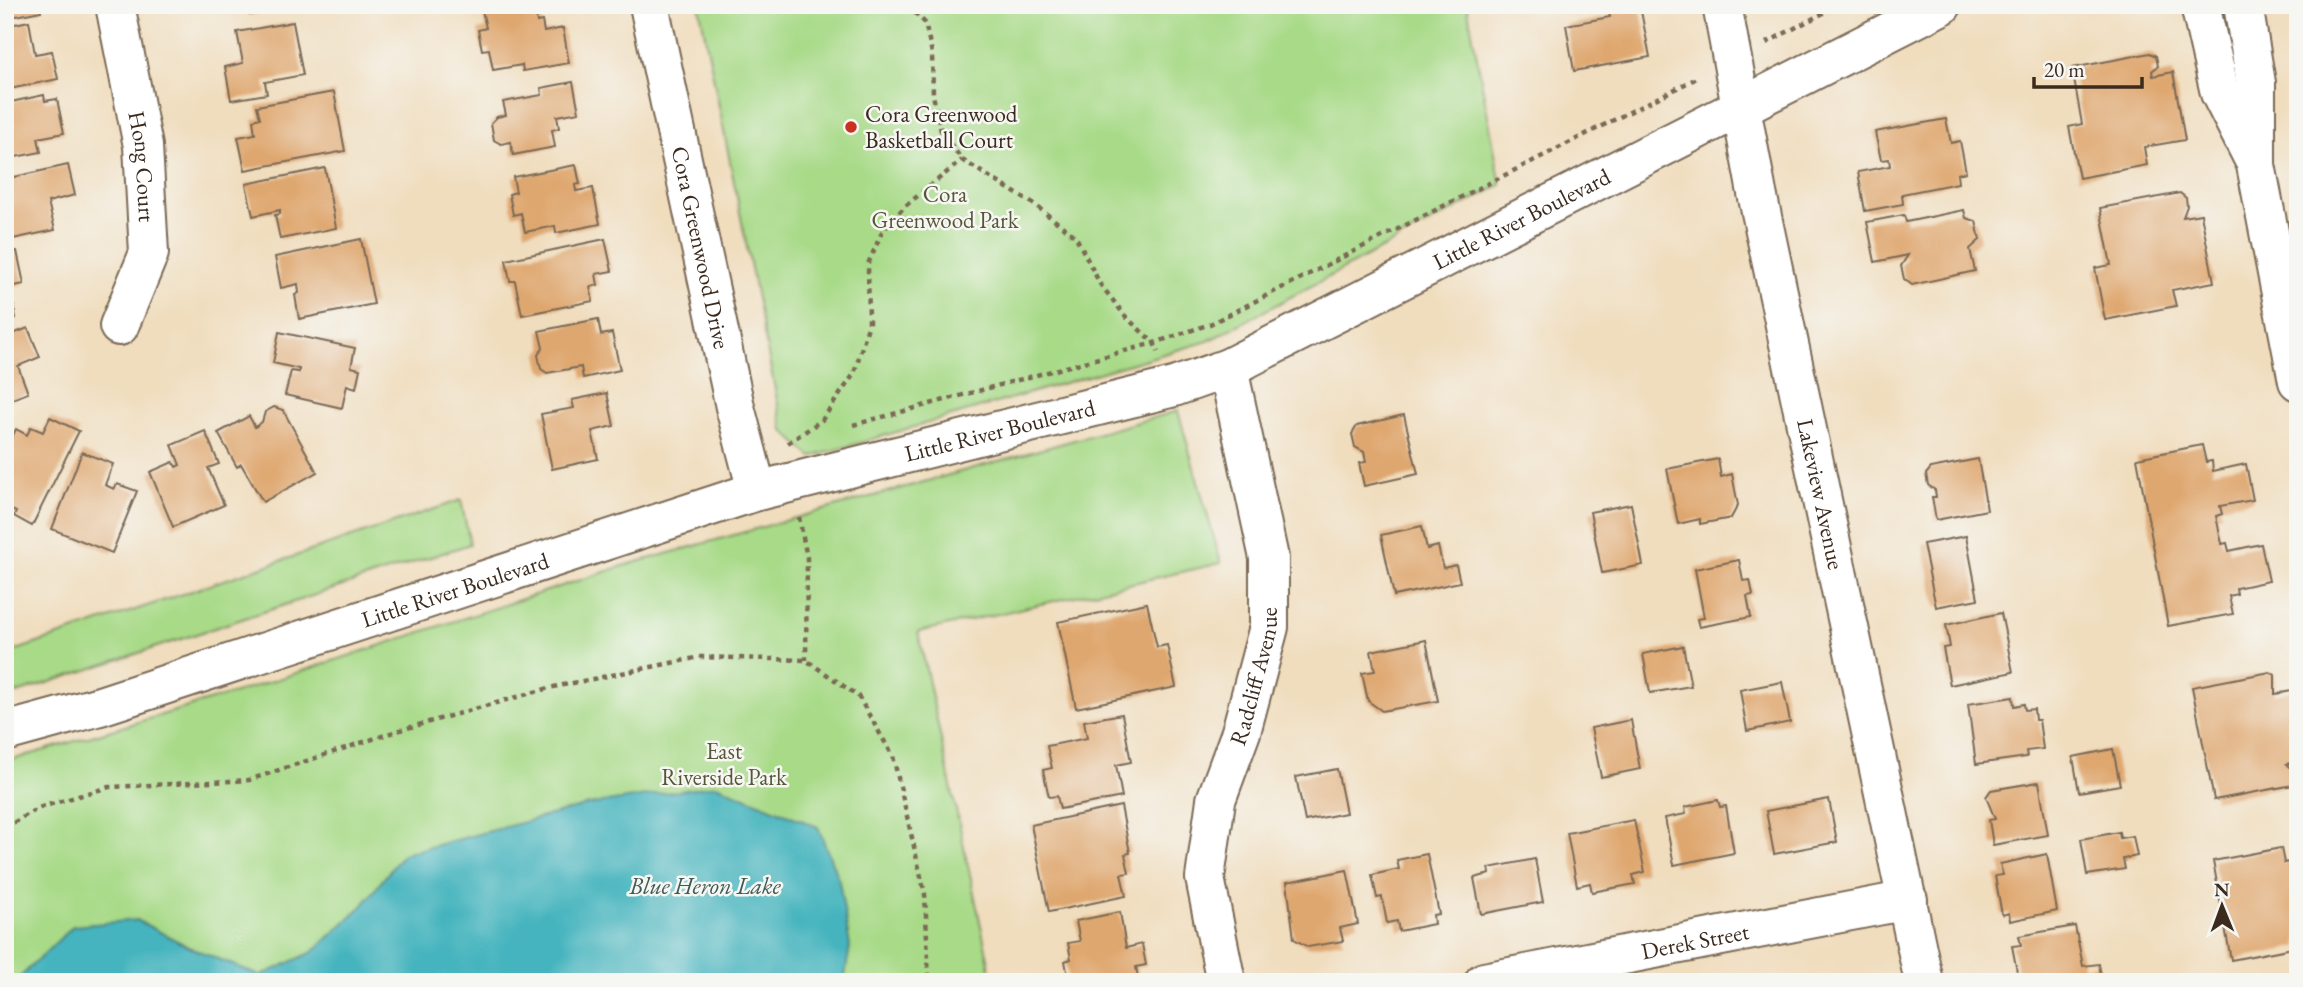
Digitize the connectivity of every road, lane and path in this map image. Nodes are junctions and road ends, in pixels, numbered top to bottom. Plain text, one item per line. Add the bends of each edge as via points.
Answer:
1 (116, 5) edge
2 (649, 5) edge
3 (908, 5) edge
4 (1723, 5) edge
5 (1839, 5) edge
6 (1942, 5) edge
7 (2200, 5) edge
8 (2243, 5) edge
9 (1732, 60) junction
10 (1741, 108) junction
11 (962, 160) junction
12 (2256, 165) junction
13 (119, 326) dead end
14 (1154, 343) junction
15 (1228, 368) junction
16 (2298, 381) edge
17 (850, 426) dead end
18 (812, 436) dead end
19 (788, 443) junction
20 (747, 454) junction
21 (757, 491) junction
22 (800, 528) dead end
23 (806, 660) junction
24 (5, 732) edge
25 (5, 828) edge
26 (1908, 900) junction
27 (929, 982) edge
28 (1226, 982) edge
29 (1484, 982) edge
30 (1924, 982) edge

1 - 13 street, Hong Court via 143,146 149,253
2 - 20 street, Cora Greenwood Drive
3 - 11 path via 925,23 941,131
4 - 9 street, Lakeview Avenue
5 - 9 path
6 - 10 street, Little River Boulevard
7 - 12 street via 2220,93
8 - 12 street via 2256,83
9 - 10 street, Lakeview Avenue
9 - 14 path via 1210,324
10 - 15 street, Little River Boulevard
10 - 26 street, Lakeview Avenue
11 - 14 path via 1035,205 1076,237 1100,284
11 - 19 path via 904,206 881,232 868,264 869,323 854,374 822,420
12 - 16 street
14 - 17 path
15 - 21 street, Little River Boulevard via 1174,387
15 - 28 street, Radcliff Avenue via 1269,558 1269,627 1241,732 1216,800 1205,878
18 - 19 path
19 - 20 path
20 - 21 street, Cora Greenwood Drive
21 - 24 street, Little River Boulevard
22 - 23 path via 807,558
23 - 25 path via 700,657 549,688 397,731 250,780 108,787 38,808
23 - 27 path via 858,696 893,756 925,894
26 - 29 street, Derek Street
26 - 30 street, Lakeview Avenue

